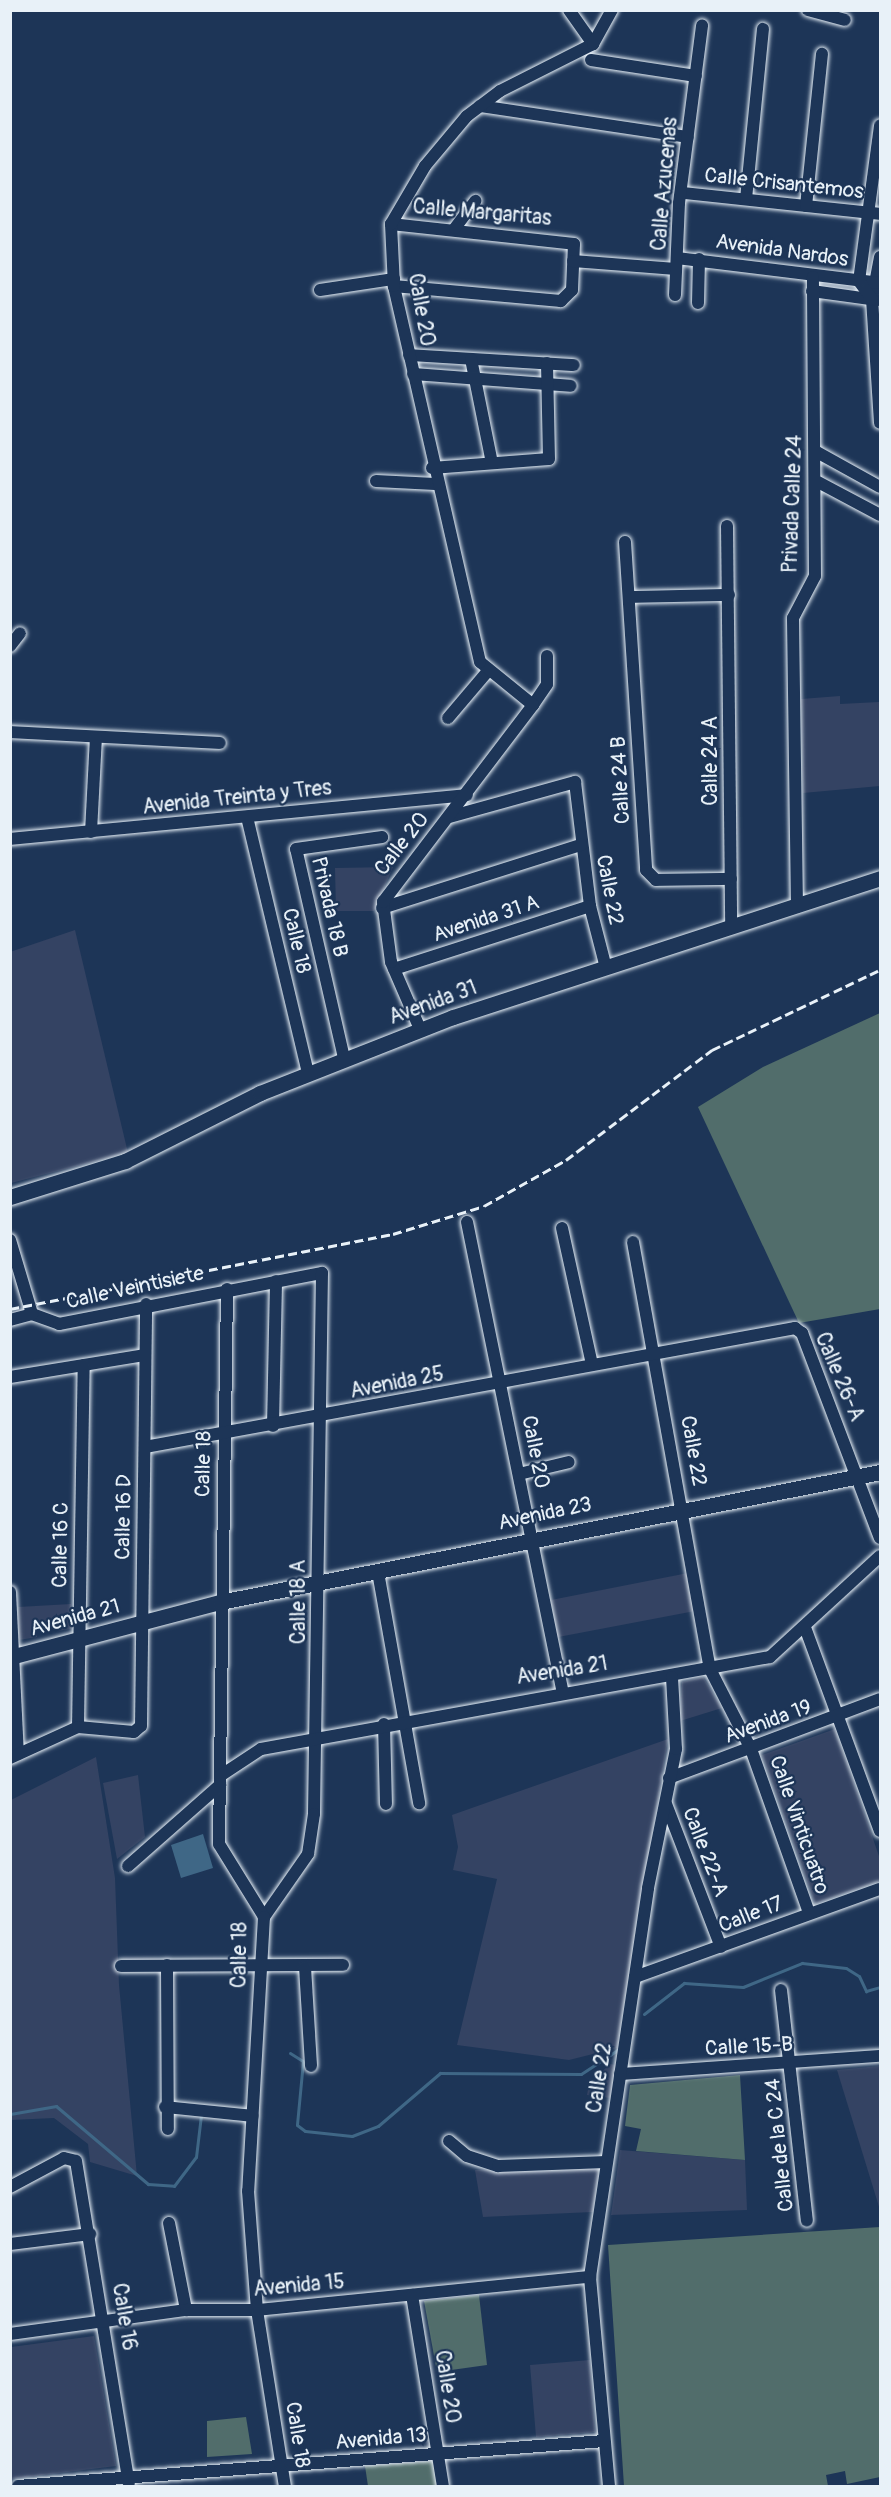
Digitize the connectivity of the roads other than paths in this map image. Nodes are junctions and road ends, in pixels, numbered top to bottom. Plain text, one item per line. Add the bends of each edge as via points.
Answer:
1 (569, 10) edge
2 (612, 10) edge
3 (808, 10) edge
4 (845, 20) dead end
5 (702, 25) dead end
6 (763, 29) dead end
7 (593, 44) junction
8 (822, 54) dead end
9 (591, 60) dead end
10 (696, 76) junction
11 (480, 106) junction
12 (880, 125) edge
13 (688, 137) junction
14 (684, 193) junction
15 (746, 199) junction
16 (475, 201) dead end
17 (806, 206) junction
18 (867, 213) junction
19 (880, 214) edge
20 (391, 224) junction
21 (455, 228) junction
22 (880, 257) edge
23 (699, 260) junction
24 (573, 261) junction
25 (677, 263) junction
26 (813, 277) junction
27 (859, 281) junction
28 (394, 283) junction
29 (878, 283) edge
30 (320, 290) dead end
31 (812, 291) junction
32 (675, 295) dead end
33 (876, 300) edge
34 (698, 303) dead end
35 (409, 355) junction
36 (471, 359) junction
37 (547, 363) junction
38 (574, 365) dead end
39 (879, 373) edge
40 (413, 374) junction
41 (472, 378) junction
42 (544, 381) junction
43 (571, 386) dead end
44 (880, 423) edge
45 (815, 451) junction
46 (492, 463) junction
47 (432, 468) junction
48 (376, 481) dead end
49 (818, 482) junction
50 (435, 484) junction
51 (880, 487) edge
52 (880, 515) edge
53 (727, 526) dead end
54 (626, 542) dead end
55 (729, 595) junction
56 (631, 597) junction
57 (20, 633) dead end
58 (10, 646) edge
59 (547, 656) dead end
60 (488, 671) junction
61 (533, 705) junction
62 (448, 718) dead end
63 (10, 732) edge
64 (96, 738) junction
65 (220, 743) dead end
66 (467, 795) junction
67 (247, 817) junction
68 (448, 818) junction
69 (91, 832) junction
70 (382, 837) dead end
71 (10, 840) edge
72 (581, 845) junction
73 (880, 878) edge
74 (731, 879) junction
75 (590, 906) junction
76 (797, 907) junction
77 (382, 908) junction
78 (731, 926) junction
79 (606, 968) junction
80 (394, 969) junction
81 (420, 1029) junction
82 (344, 1058) junction
83 (308, 1073) junction
84 (10, 1197) edge
85 (467, 1222) dead end
86 (562, 1228) dead end
87 (10, 1240) edge
88 (633, 1242) dead end
89 (322, 1273) joint
90 (276, 1281) junction
91 (227, 1289) junction
92 (146, 1304) junction
93 (32, 1314) junction
94 (10, 1320) edge
95 (795, 1328) joint
96 (656, 1354) junction
97 (144, 1355) junction
98 (84, 1365) junction
99 (592, 1365) junction
100 (10, 1377) edge
101 (502, 1384) junction
102 (321, 1417) junction
103 (273, 1426) junction
104 (224, 1436) junction
105 (145, 1446) junction
106 (569, 1462) dead end
107 (880, 1472) edge
108 (519, 1474) junction
109 (858, 1476) junction
110 (684, 1508) junction
111 (531, 1538) junction
112 (880, 1538) edge
113 (880, 1556) edge
114 (378, 1572) junction
115 (318, 1585) junction
116 (10, 1592) edge
117 (220, 1602) junction
118 (141, 1622) junction
119 (806, 1630) junction
120 (78, 1640) junction
121 (12, 1657) edge
122 (710, 1669) junction
123 (672, 1677) junction
124 (562, 1690) junction
125 (880, 1699) edge
126 (841, 1716) junction
127 (404, 1720) junction
128 (384, 1724) junction
129 (78, 1727) junction
130 (318, 1737) junction
131 (751, 1749) junction
132 (14, 1756) edge
133 (669, 1778) junction
134 (220, 1781) junction
135 (419, 1803) dead end
136 (387, 1804) dead end
137 (666, 1804) junction
138 (880, 1831) edge
139 (128, 1866) dead end
140 (880, 1889) edge
141 (809, 1913) junction
142 (264, 1917) junction
143 (721, 1947) junction
144 (166, 1965) junction
145 (343, 1965) dead end
146 (121, 1966) dead end
147 (305, 1966) junction
148 (261, 1967) junction
149 (635, 1977) junction
150 (781, 1990) dead end
151 (880, 2056) edge
152 (791, 2065) junction
153 (311, 2066) dead end
154 (620, 2074) junction
155 (165, 2107) junction
156 (253, 2116) junction
157 (168, 2129) dead end
158 (449, 2141) dead end
159 (606, 2162) junction
160 (10, 2187) edge
161 (807, 2221) dead end
162 (169, 2223) dead end
163 (90, 2234) junction
164 (10, 2244) edge
165 (590, 2277) junction
166 (412, 2295) junction
167 (186, 2310) junction
168 (257, 2310) junction
169 (106, 2320) junction
170 (10, 2334) edge
171 (604, 2440) junction
172 (438, 2453) junction
173 (282, 2468) junction
174 (128, 2482) edge
175 (18, 2487) edge
176 (285, 2487) edge
177 (443, 2487) edge
178 (609, 2487) edge

1 - 7 street
2 - 7 street
3 - 4 street
5 - 10 street, Calle Azucenas
6 - 15 street
7 - 11 street
8 - 17 street
9 - 10 street
10 - 13 street, Calle Azucenas
11 - 13 street
11 - 20 street via 424,166
12 - 18 street
13 - 14 street, Calle Azucenas
14 - 15 street, Calle Crisantemos
14 - 25 street, Calle Azucenas
15 - 17 street, Calle Crisantemos
16 - 21 street
17 - 18 street, Calle Crisantemos
18 - 19 street, Calle Crisantemos
18 - 27 street
20 - 21 street, Calle Margaritas
20 - 28 street, Calle 20
21 - 24 street, Calle Margaritas via 570,241
22 - 29 street
23 - 25 street, Avenida Nardos
23 - 26 street, Avenida Nardos
23 - 34 street
24 - 25 street, Avenida Nardos
24 - 28 street via 568,298
25 - 32 street, Calle Azucenas
26 - 27 street, Avenida Nardos
26 - 31 street, Privada Calle 24
27 - 29 street, Avenida Nardos
27 - 33 street
28 - 30 street
28 - 35 street, Calle 20
29 - 33 street
31 - 33 street, Avenida Nardos
31 - 45 street, Privada Calle 24
33 - 39 street
35 - 36 street
35 - 40 street, Calle 20
36 - 37 street
36 - 41 street
37 - 38 street
37 - 42 street
39 - 44 street
40 - 41 street
40 - 47 street, Calle 20
41 - 42 street
41 - 46 street
42 - 43 street
42 - 46 street via 549,459
45 - 49 street, Privada Calle 24
45 - 51 street
46 - 47 street
47 - 50 street, Calle 20
48 - 50 street
49 - 52 street
49 - 76 street, Privada Calle 24 via 815,576 793,618
50 - 60 street, Calle 20 via 480,662
53 - 55 street, Calle 24 A
54 - 56 street
55 - 56 street
55 - 74 street, Calle 24 A
56 - 74 street, Calle 24 B via 648,877
57 - 58 street
59 - 61 street, Calle 20 via 547,684
60 - 61 street, Calle 20
60 - 62 street
61 - 66 street, Calle 20
63 - 64 street
64 - 65 street
64 - 69 street
66 - 67 street, Avenida Treinta y Tres
66 - 68 street, Calle 20
67 - 69 street, Avenida Treinta y Tres
67 - 83 street, Calle 18
68 - 72 street, Calle 22 via 575,782
68 - 77 street, Calle 20
69 - 71 street, Avenida Treinta y Tres
70 - 82 street, Privada 18 B via 296,849
72 - 75 street, Calle 22
72 - 77 street
73 - 76 street, Avenida 31
74 - 78 street, Calle 24 A
75 - 79 street, Calle 22
75 - 80 street, Avenida 31 A
76 - 78 street, Avenida 31
77 - 80 street, Calle 20
78 - 79 street, Avenida 31
79 - 81 street, Avenida 31
80 - 81 street, Calle 20
81 - 82 street, Avenida 31
82 - 83 street, Avenida 31
83 - 84 street, Avenida 31 via 125,1161
85 - 101 street, Calle 20
86 - 99 street
87 - 93 street
88 - 96 street, Calle 22
89 - 90 street, Calle Veintisiete
89 - 102 street, Calle 18 A
90 - 91 street, Calle Veintisiete
90 - 103 street
91 - 92 street, Calle Veintisiete
91 - 104 street, Calle 18
92 - 93 street, Calle Veintisiete via 59,1324
92 - 97 street, Calle 16 D
93 - 94 street
95 - 96 street, Avenida 25
95 - 109 street, Calle 26-A via 802,1334
96 - 99 street, Avenida 25
96 - 110 street, Calle 22
97 - 98 street
97 - 105 street, Calle 16 D
98 - 100 street
98 - 120 street, Calle 16 C
99 - 101 street, Avenida 25
101 - 102 street, Avenida 25
101 - 108 street, Calle 20
102 - 103 street, Avenida 25
102 - 115 street, Calle 18 A
103 - 104 street, Avenida 25
104 - 105 street, Avenida 25
104 - 117 street, Calle 18
105 - 118 street, Calle 16 D
106 - 108 street
107 - 109 street, Avenida 23
108 - 111 street, Calle 20
109 - 110 street, Avenida 23
109 - 112 street, Calle 26-A
110 - 111 street, Avenida 23
110 - 122 street, Calle 22
111 - 114 street, Avenida 23
111 - 124 street, Calle 20
113 - 119 street, Avenida 21
114 - 115 street, Avenida 23
114 - 127 street
115 - 117 street, Avenida 23
115 - 130 street, Calle 18 A
116 - 121 street
117 - 118 street, Avenida 21
117 - 134 street, Calle 18
118 - 120 street, Avenida 21
118 - 129 street, Calle 16 D via 139,1731
119 - 122 street, Avenida 21 via 770,1657
119 - 126 street
120 - 121 street, Avenida 21
120 - 129 street, Calle 16 C
121 - 132 street
122 - 123 street, Avenida 21
122 - 131 street, Calle 22
123 - 124 street, Avenida 21
123 - 133 street, Calle 22 via 676,1738
124 - 127 street, Avenida 21
125 - 126 street, Avenida 19
126 - 131 street, Avenida 19
126 - 138 street
127 - 128 street, Avenida 21
127 - 135 street
128 - 130 street, Avenida 21
128 - 136 street
129 - 132 street
130 - 134 street, Avenida 21 via 261,1749
130 - 142 street, Calle 18 A via 308,1854
131 - 133 street, Avenida 19
131 - 141 street, Calle Vinticuatro
133 - 137 street, Calle 22
134 - 139 street, Avenida 21
134 - 142 street, Calle 18 via 221,1852
137 - 143 street, Calle 22-A
137 - 149 street, Calle 22
140 - 141 street, Calle 17
141 - 143 street, Calle 17
142 - 148 street, Calle 18
143 - 149 street, Calle 17
144 - 146 street
144 - 148 street
144 - 155 street
145 - 147 street
147 - 148 street
147 - 153 street
148 - 156 street, Calle 18
149 - 154 street, Calle 22
150 - 152 street, Calle de la C 24
151 - 152 street, Calle 15-B
152 - 154 street, Calle 15-B
152 - 161 street, Calle de la C 24
154 - 159 street, Calle 22
155 - 156 street
155 - 157 street
156 - 168 street, Calle 18 via 248,2191
158 - 159 street via 467,2156 498,2166
159 - 165 street, Calle 22
160 - 163 street, Calle 16 via 71,2156
162 - 167 street
163 - 164 street
163 - 169 street, Calle 16
165 - 166 street, Avenida 15
165 - 171 street, Calle 22
166 - 168 street, Avenida 15
166 - 172 street, Calle 20
167 - 168 street, Avenida 15
167 - 169 street, Avenida 15
168 - 173 street, Calle 18
169 - 170 street, Avenida 15
169 - 174 street, Calle 16
171 - 172 street, Avenida 13
171 - 178 street, Calle 22
172 - 173 street, Avenida 13
172 - 177 street, Calle 20
173 - 174 street, Avenida 13
173 - 176 street, Calle 18
174 - 175 street, Avenida 13

